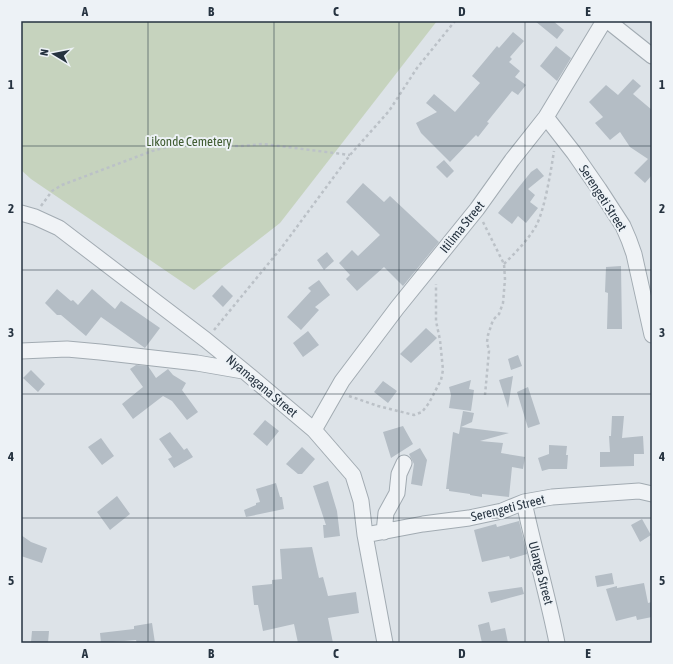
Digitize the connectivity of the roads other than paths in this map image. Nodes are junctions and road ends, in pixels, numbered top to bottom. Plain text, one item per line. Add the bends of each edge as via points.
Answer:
1 (604, 21) edge
2 (608, 21) edge
3 (652, 56) edge
4 (546, 118) junction
5 (28, 215) edge
6 (652, 335) edge
7 (21, 351) edge
8 (244, 371) junction
9 (314, 430) junction
10 (404, 463) dead end
11 (652, 494) edge
12 (524, 502) junction
13 (384, 532) junction
14 (365, 535) junction
15 (385, 643) edge
16 (557, 643) edge

1 - 4 street, Itilima Street
2 - 3 street
4 - 6 street, Serengeti Street via 574,153 623,226 634,254
4 - 9 street, Itilima Street via 397,308 335,392
5 - 8 street, Nyamagana Street via 59,228
7 - 8 street via 67,349 197,363
8 - 9 street, Nyamagana Street
9 - 14 street, Nyamagana Street via 353,475 361,501
10 - 13 street via 399,474 397,493 386,513
11 - 12 street, Serengeti Street via 639,491 611,492
12 - 13 street, Serengeti Street via 495,513
12 - 16 street, Ulanga Street
13 - 14 street, Serengeti Street
14 - 15 street, Nyamagana Street

